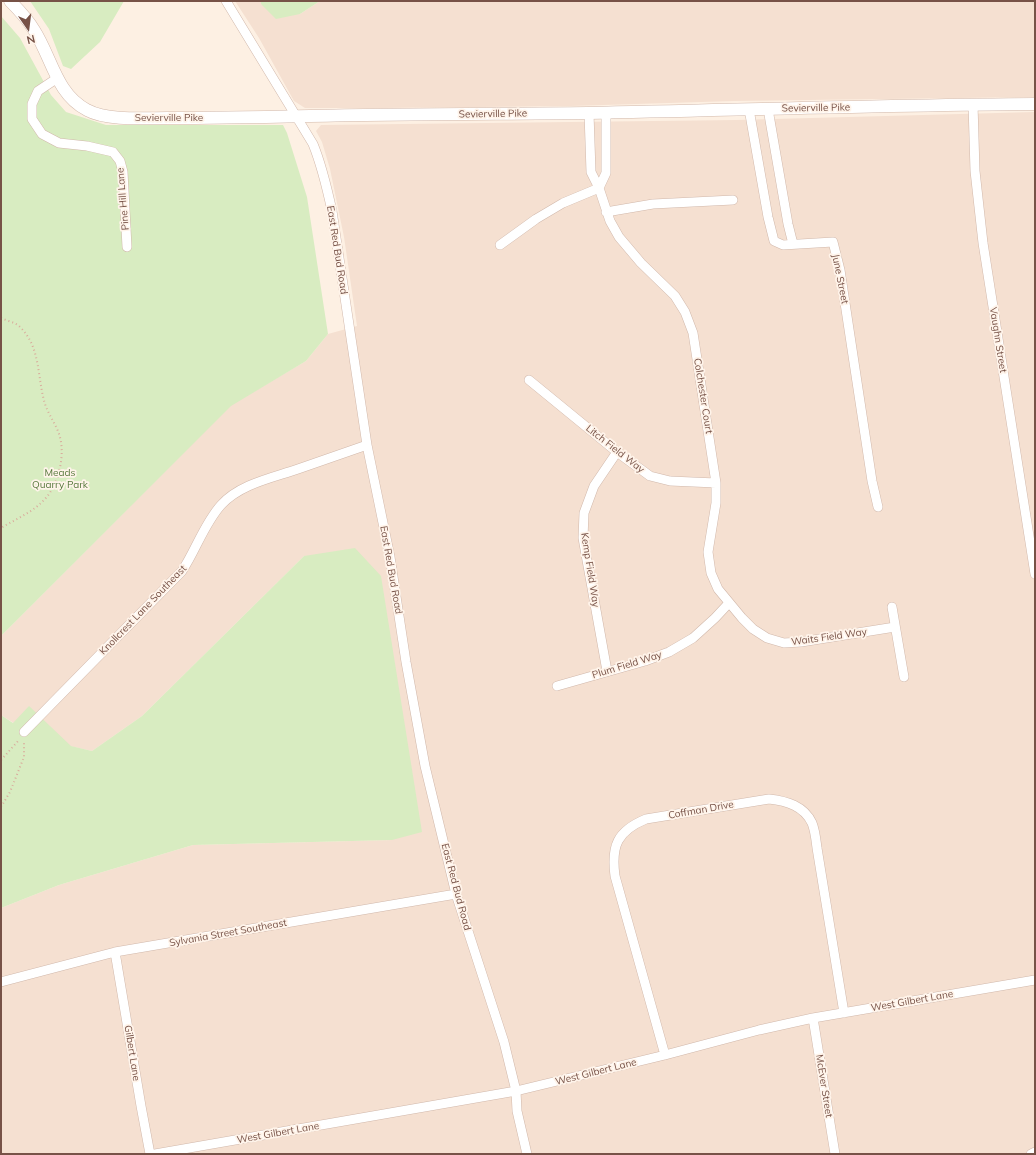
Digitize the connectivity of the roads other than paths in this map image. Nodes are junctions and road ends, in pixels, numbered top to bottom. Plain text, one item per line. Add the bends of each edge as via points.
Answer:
1 (10, 1) edge
2 (226, 1) edge
3 (56, 79) junction
4 (973, 104) junction
5 (1035, 104) edge
6 (749, 109) junction
7 (768, 109) junction
8 (606, 112) junction
9 (589, 113) junction
10 (296, 116) junction
11 (600, 188) junction
12 (733, 200) dead end
13 (606, 212) junction
14 (793, 244) junction
15 (500, 245) dead end
16 (127, 247) dead end
17 (529, 380) dead end
18 (367, 445) junction
19 (617, 452) junction
20 (716, 483) junction
21 (878, 507) dead end
22 (1035, 574) edge
23 (729, 603) junction
24 (892, 607) dead end
25 (896, 627) junction
26 (607, 671) junction
27 (904, 678) dead end
28 (557, 686) dead end
29 (24, 732) road end
30 (456, 894) junction
31 (116, 952) junction
32 (1035, 980) edge
33 (1, 982) edge
34 (844, 1013) junction
35 (813, 1018) junction
36 (665, 1055) junction
37 (516, 1091) junction
38 (1035, 1152) edge
39 (150, 1154) edge
40 (155, 1154) edge
41 (527, 1154) edge
42 (835, 1154) edge
43 (1031, 1154) edge

1 - 3 street, Sevierville Pike via 35,31
2 - 10 street, East Red Bud Road
3 - 10 street, Sevierville Pike via 73,100 86,110 109,117
3 - 16 street, Pine Hill Lane via 38,91 32,104 32,119 42,134 59,143 113,152 120,161 123,172
4 - 5 street, Sevierville Pike
4 - 7 street, Sevierville Pike
4 - 22 street, Vaughn Street via 975,171 983,243
6 - 7 street, Sevierville Pike
6 - 8 street, Sevierville Pike
6 - 14 street, June Street via 774,241 783,245
7 - 14 street
8 - 9 street, Sevierville Pike
8 - 11 street via 606,173
9 - 10 street, Sevierville Pike
9 - 11 street, Colchester Court via 591,172
10 - 18 street, East Red Bud Road via 313,144 326,181
11 - 13 street, Colchester Court
11 - 15 street via 563,202
12 - 13 street via 653,204
13 - 20 street, Colchester Court via 619,237 675,296 685,312 693,333
14 - 21 street, June Street via 833,242 840,270
17 - 19 street, Litch Field Way
18 - 29 street, Knollcrest Lane Southeast via 256,483 235,493 211,519 182,571
18 - 30 street, East Red Bud Road via 390,557 425,766
19 - 20 street, Litch Field Way via 650,476 670,481
19 - 26 street, Kemp Field Way via 594,486 584,513 583,538
20 - 23 street, Colchester Court via 716,503 708,552 718,589
23 - 25 street, Waits Field Way via 753,629 767,638 784,643
23 - 26 street, Plum Field Way via 692,638 669,652
24 - 25 street
25 - 27 street
26 - 28 street, Plum Field Way
30 - 31 street, Sylvania Street Southeast
30 - 37 street, East Red Bud Road via 504,1042
31 - 33 street, Sylvania Street Southeast
31 - 39 street, Gilbert Lane
32 - 34 street, West Gilbert Lane
34 - 35 street, West Gilbert Lane
34 - 36 street, Coffman Drive via 817,848 812,824 804,812 784,800 769,799 646,819 632,825 622,835 613,860 615,876
35 - 36 street, West Gilbert Lane
35 - 42 street, McEver Street
36 - 37 street, West Gilbert Lane
37 - 40 street, West Gilbert Lane
37 - 41 street, East Red Bud Road via 517,1111
38 - 43 street

